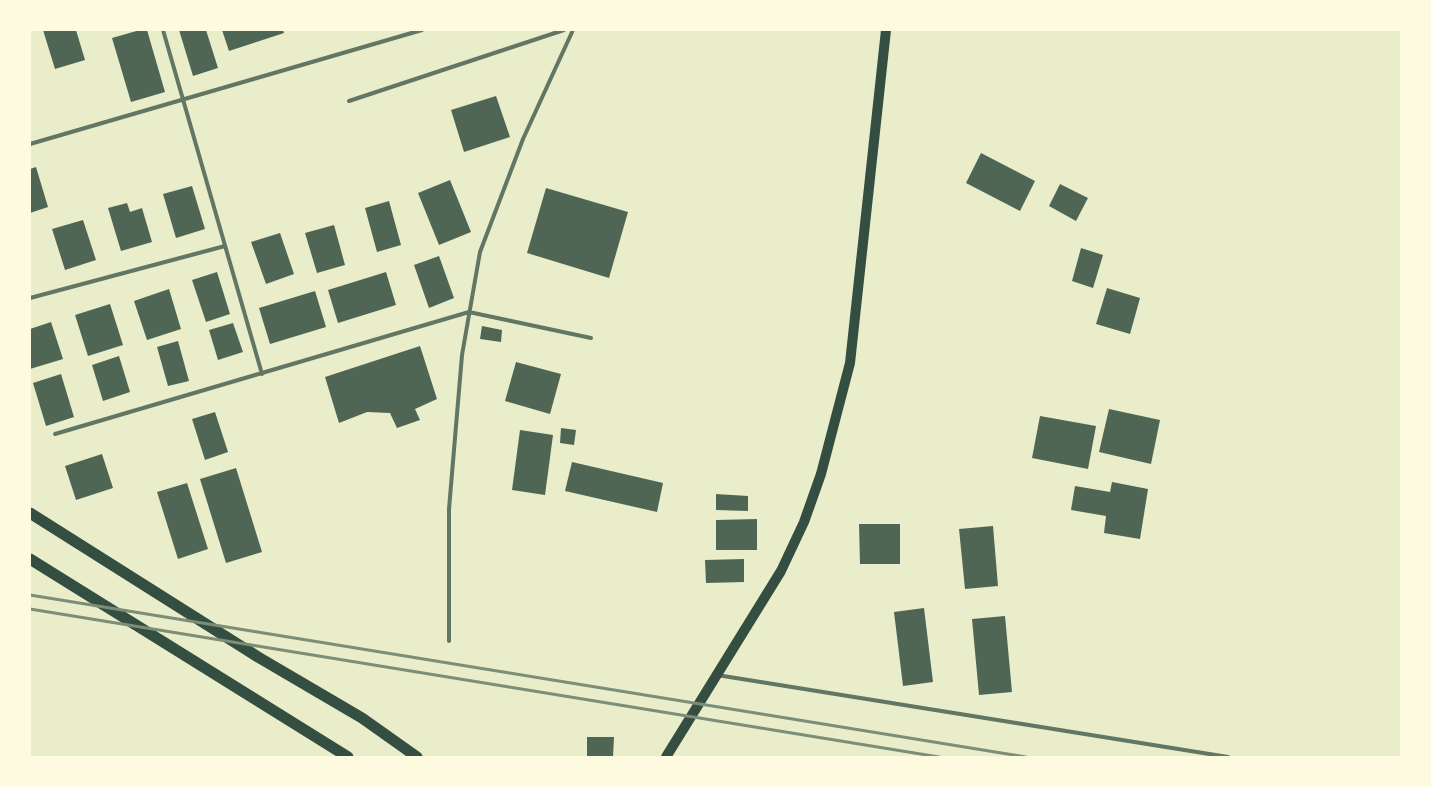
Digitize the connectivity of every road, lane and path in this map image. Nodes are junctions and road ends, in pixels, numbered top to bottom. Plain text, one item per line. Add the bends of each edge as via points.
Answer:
1 (163, 30) edge
2 (422, 30) edge
3 (564, 30) edge
4 (573, 30) edge
5 (886, 30) edge
6 (183, 98) junction
7 (349, 101) dead end
8 (30, 144) edge
9 (225, 246) junction
10 (30, 298) edge
11 (469, 312) junction
12 (591, 338) dead end
13 (262, 374) junction
14 (55, 434) dead end
15 (30, 513) edge
16 (30, 559) edge
17 (449, 641) dead end
18 (717, 675) junction
19 (348, 757) edge
20 (417, 757) edge
21 (666, 757) edge
22 (1228, 757) edge

1 - 6 street
2 - 6 street
3 - 7 street
4 - 11 street via 523,139 480,252
5 - 18 main road via 850,362 821,474 804,522 781,571
6 - 8 street
6 - 9 street
9 - 10 street
9 - 13 street
11 - 12 street
11 - 13 street
11 - 17 street via 462,355 448,509
13 - 14 street
15 - 20 highway via 258,657 362,718
16 - 19 highway
18 - 21 main road
18 - 22 street

